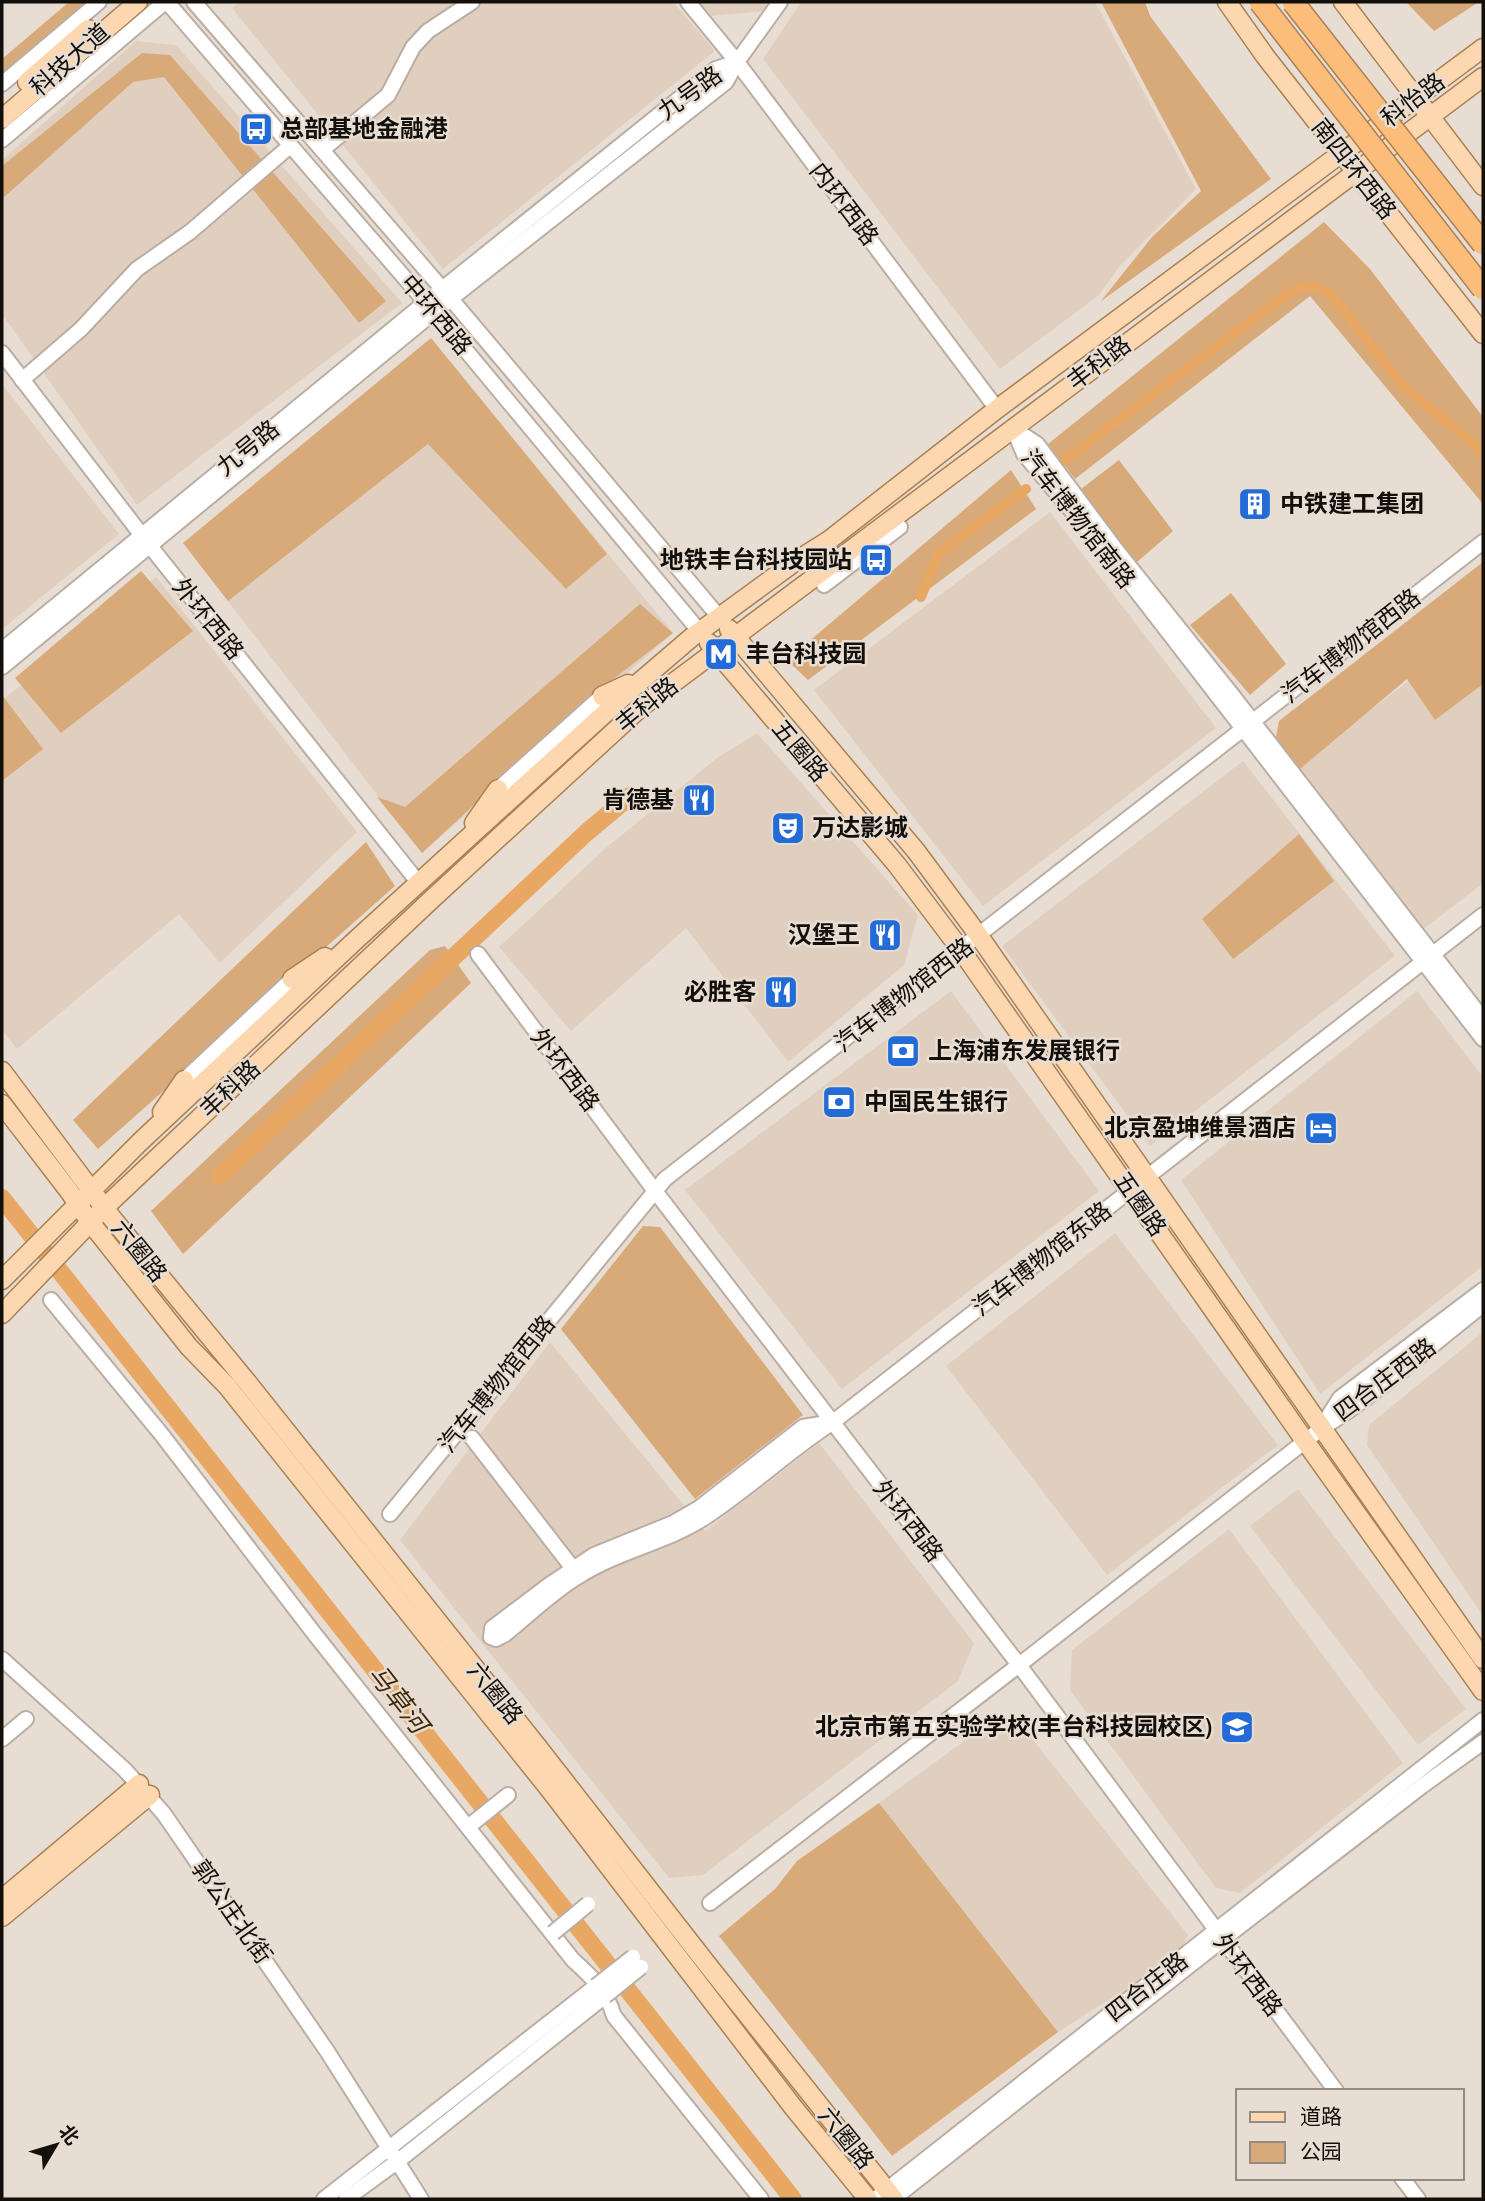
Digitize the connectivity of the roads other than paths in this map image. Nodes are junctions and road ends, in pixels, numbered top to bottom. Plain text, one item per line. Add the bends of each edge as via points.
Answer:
1 (99, 2) edge
2 (120, 2) edge
3 (138, 2) edge
4 (166, 2) edge
5 (194, 2) edge
6 (472, 2) edge
7 (688, 2) edge
8 (780, 2) edge
9 (1227, 2) edge
10 (1259, 2) edge
11 (1293, 2) edge
12 (1343, 2) edge
13 (1483, 48) edge
14 (737, 62) junction
15 (1483, 77) edge
16 (2, 84) edge
17 (1417, 97) junction
18 (2, 104) edge
19 (1430, 116) junction
20 (2, 119) edge
21 (2, 140) edge
22 (290, 146) junction
23 (322, 150) junction
24 (1342, 152) junction
25 (1356, 171) junction
26 (1483, 186) edge
27 (1483, 244) edge
28 (1483, 289) edge
29 (447, 294) junction
30 (430, 307) junction
31 (1483, 334) edge
32 (2, 354) edge
33 (22, 380) junction
34 (997, 409) junction
35 (1013, 428) junction
36 (933, 487) junction
37 (900, 527) joint
38 (146, 540) junction
39 (1483, 542) edge
40 (824, 585) joint
41 (775, 606) junction
42 (720, 618) junction
43 (700, 632) junction
44 (734, 637) junction
45 (2, 650) edge
46 (715, 651) junction
47 (2, 667) edge
48 (650, 673) junction
49 (602, 696) joint
50 (1248, 726) junction
51 (498, 789) joint
52 (459, 843) junction
53 (418, 882) junction
54 (1483, 915) edge
55 (979, 936) junction
56 (358, 938) junction
57 (961, 950) junction
58 (478, 954) dead end
59 (1428, 959) junction
60 (292, 979) joint
61 (1483, 1019) edge
62 (1483, 1040) edge
63 (2, 1071) edge
64 (184, 1080) joint
65 (2, 1104) edge
66 (141, 1141) junction
67 (1147, 1178) junction
68 (91, 1190) junction
69 (1131, 1190) junction
70 (655, 1191) junction
71 (78, 1203) junction
72 (104, 1208) junction
73 (90, 1222) junction
74 (2, 1280) edge
75 (1483, 1290) edge
76 (51, 1300) dead end
77 (1483, 1304) edge
78 (2, 1314) edge
79 (833, 1422) junction
80 (1322, 1428) junction
81 (472, 1438) dead end
82 (1305, 1441) junction
83 (390, 1514) dead end
84 (576, 1572) junction
85 (2, 1659) edge
86 (1483, 1659) edge
87 (1019, 1665) junction
88 (1483, 1691) edge
89 (26, 1719) dead end
90 (1483, 1720) edge
91 (2, 1739) edge
92 (1483, 1742) edge
93 (144, 1790) junction
94 (508, 1795) dead end
95 (468, 1827) junction
96 (2, 1899) edge
97 (710, 1903) dead end
98 (588, 1904) dead end
99 (2, 1917) edge
100 (552, 1933) junction
101 (1219, 1936) junction
102 (637, 1962) dead end
103 (1334, 2089) edge
104 (394, 2155) junction
105 (1404, 2180) edge
106 (889, 2197) edge
107 (324, 2199) edge
108 (346, 2199) edge
109 (421, 2199) edge
110 (761, 2199) edge
111 (869, 2199) edge
112 (1418, 2199) edge

1 - 16 street
2 - 18 main road, 科技大道
3 - 20 main road, 科技大道
4 - 21 street
4 - 22 street, 中环西路
5 - 23 street, 中环西路
6 - 23 street via 428,31 413,47 388,95
7 - 14 street, 内环西路
8 - 14 street, 九号路
9 - 24 main road, 南四环西路
10 - 28 highway, bridge
11 - 27 highway, bridge
12 - 17 main road
13 - 17 main road, 科怡路
14 - 29 street, 九号路 via 726,82
14 - 34 street, 内环西路
15 - 19 main road, 科怡路
17 - 19 main road
17 - 24 main road, 科怡路
19 - 25 main road, 科怡路
19 - 26 main road
22 - 30 street, 中环西路
22 - 33 street via 190,232 137,269 80,329
23 - 29 street, 中环西路
24 - 25 main road, 南四环西路
24 - 34 main road, 丰科路
25 - 31 main road, 南四环西路
25 - 35 main road, 丰科路
29 - 30 street, 九号路
29 - 42 street, 中环西路
30 - 38 street, 九号路
30 - 43 street, 中环西路
32 - 33 street, 外环西路
33 - 38 street, 外环西路
34 - 42 main road, 丰科路 via 828,541
35 - 36 main road, 丰科路
35 - 50 street, 汽车博物馆南路 via 1024,454
36 - 37 main road via 927,500
36 - 41 main road, 丰科路
37 - 40 street
38 - 45 street, 九号路
38 - 47 street, 九号路
38 - 53 street, 外环西路
39 - 50 street, 汽车博物馆西路
40 - 41 main road
41 - 44 main road, 丰科路
42 - 43 main road, 丰科路
42 - 44 main road, 五圈路
43 - 46 main road, 五圈路
43 - 48 main road, 丰科路
44 - 46 main road, 丰科路
44 - 55 main road, 五圈路 via 916,852
46 - 57 main road, 五圈路 via 897,865
46 - 72 main road, 丰科路 via 612,734
48 - 49 main road
48 - 52 main road, 丰科路
49 - 51 street, 丰科路
50 - 55 street, 汽车博物馆西路
50 - 59 street, 汽车博物馆南路
51 - 52 main road
52 - 53 main road, 丰科路
53 - 56 main road, 丰科路
54 - 59 street, 汽车博物馆东路
55 - 57 street, 汽车博物馆西路
55 - 67 main road, 五圈路
56 - 60 main road
56 - 66 main road, 丰科路
57 - 69 main road, 五圈路
57 - 70 street, 汽车博物馆西路
58 - 70 street, 外环西路
59 - 61 street, 汽车博物馆南路
59 - 62 street, 汽车博物馆南路
59 - 67 street, 汽车博物馆东路
60 - 64 street, 丰科路
63 - 68 main road, 六圈路
64 - 66 main road
65 - 71 main road, 六圈路
66 - 68 main road, 丰科路
67 - 69 street, 汽车博物馆东路
67 - 80 main road, 五圈路
68 - 71 main road, 丰科路
68 - 72 main road, 六圈路
69 - 79 street, 汽车博物馆东路
69 - 82 main road, 五圈路
70 - 79 street, 外环西路
70 - 83 street, 汽车博物馆西路
71 - 73 main road, 六圈路
71 - 74 main road, 丰科路
72 - 73 main road, 丰科路
72 - 106 main road, 六圈路 via 529,1735
73 - 78 main road, 丰科路
73 - 111 main road, 六圈路 via 550,1790
75 - 80 street, 四合庄西路 via 1340,1398
76 - 95 street
77 - 80 street, 四合庄西路 via 1388,1382
79 - 84 street via 803,1427 699,1508 594,1555
79 - 87 street, 外环西路
80 - 82 street
80 - 86 main road, 五圈路
81 - 84 street
82 - 87 street
82 - 88 main road, 五圈路
84 - 84 street via 492,1628 491,1637 503,1635
85 - 93 street, 郭公庄北街
87 - 97 street
87 - 101 street, 外环西路
89 - 91 street
90 - 101 street, 四合庄路
92 - 101 street, 四合庄路
93 - 96 main road
93 - 99 main road
93 - 104 street, 郭公庄北街 via 258,1950
94 - 95 street
95 - 100 street
98 - 100 street, bridge
100 - 110 street via 595,1979 614,2016
101 - 103 street, 外环西路
101 - 106 street, 四合庄路
102 - 104 street, bridge
104 - 107 street
104 - 108 street
104 - 109 street, 郭公庄北街
105 - 112 street

